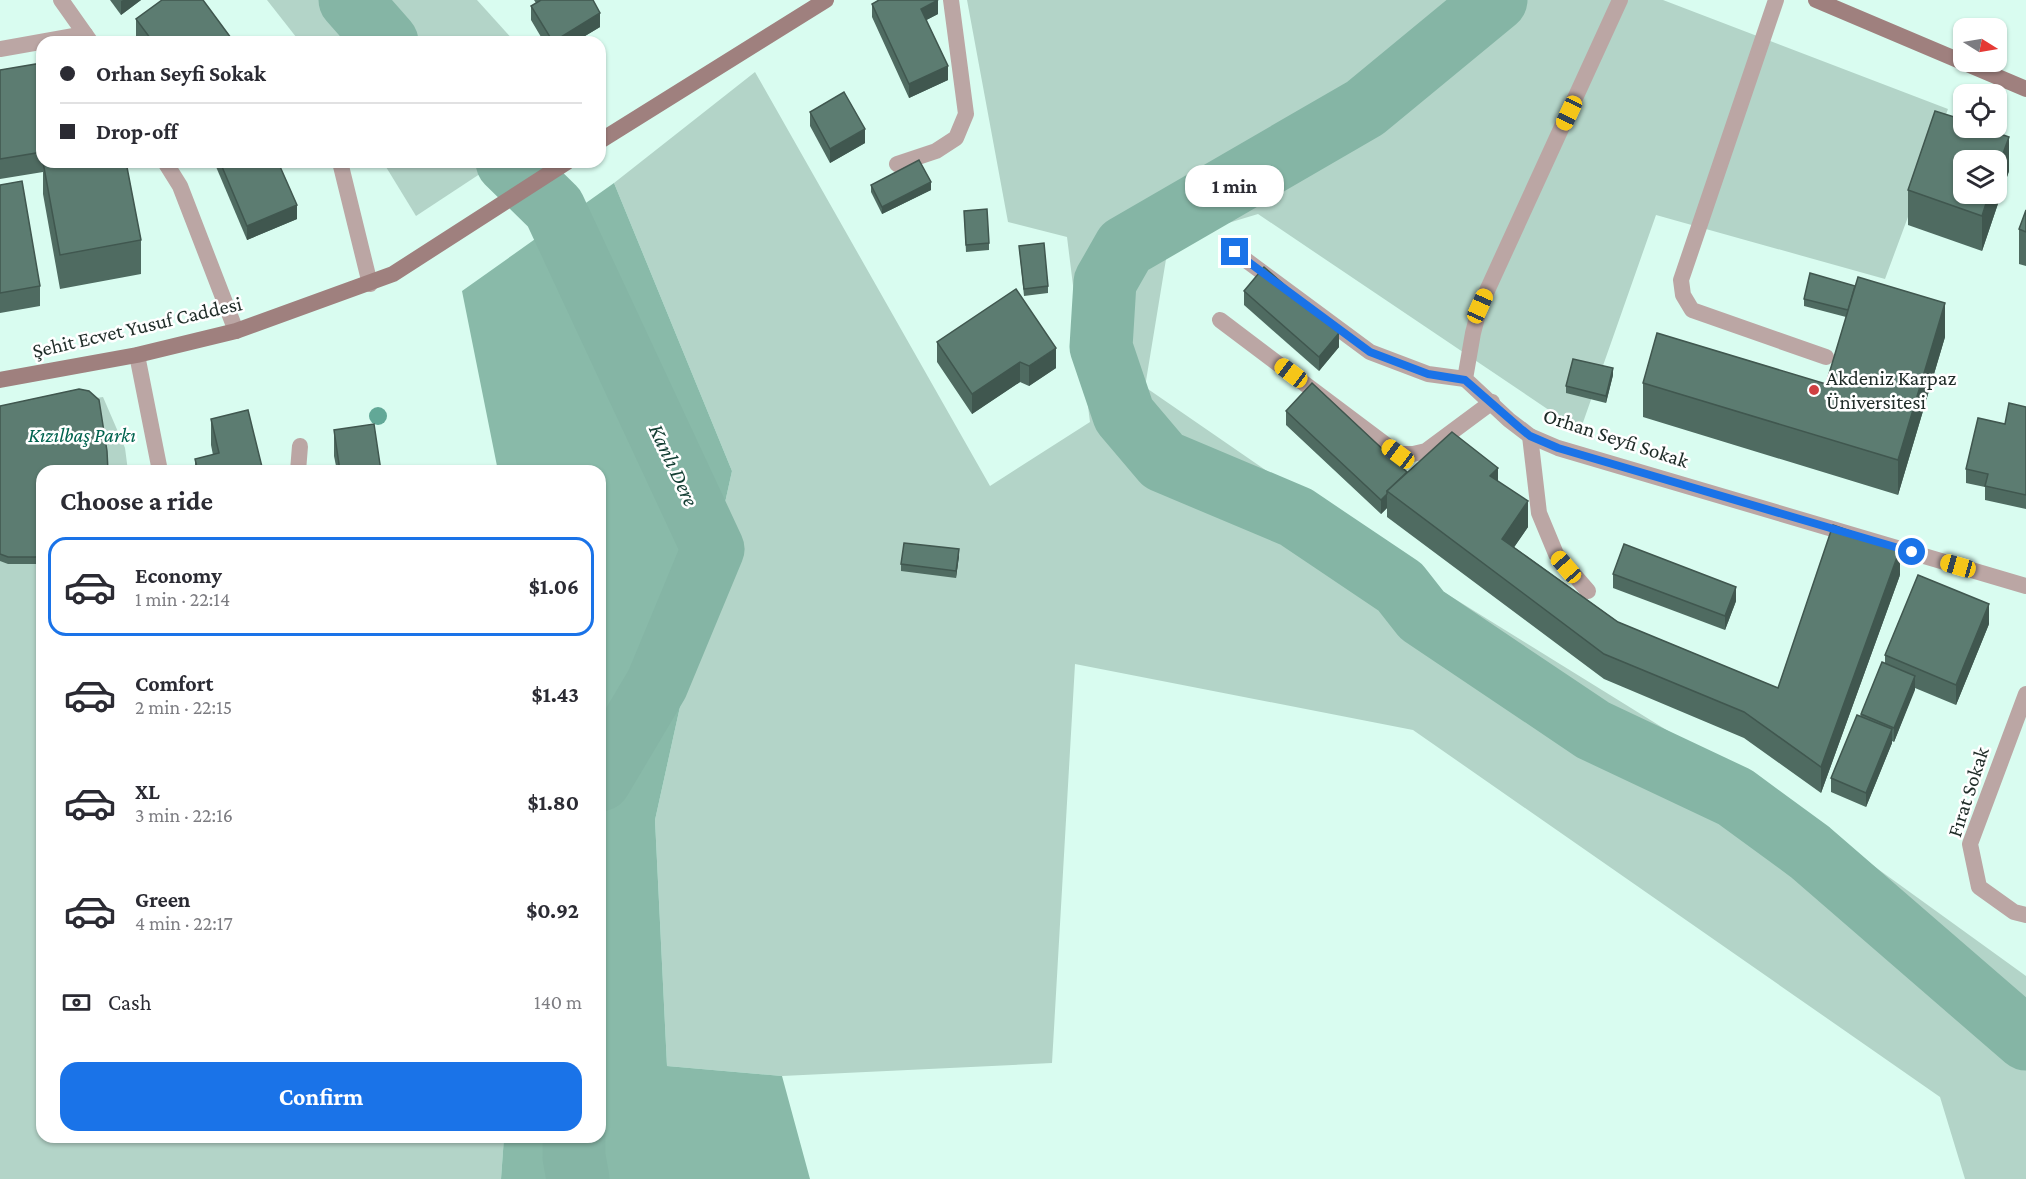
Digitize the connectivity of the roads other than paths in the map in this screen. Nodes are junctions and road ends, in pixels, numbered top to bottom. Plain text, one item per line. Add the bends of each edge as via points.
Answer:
1 (61, 0) edge
2 (826, 0) edge
3 (951, 0) edge
4 (1620, 0) edge
5 (1776, 0) edge
6 (1816, 0) edge
7 (87, 36) edge
8 (36, 44) edge
9 (0, 49) edge
10 (2026, 89) edge
11 (606, 137) edge
12 (897, 164) dead end
13 (169, 168) edge
14 (341, 168) edge
15 (558, 168) edge
16 (1235, 252) dead end
17 (370, 284) junction
18 (1220, 320) dead end
19 (236, 331) junction
20 (137, 355) junction
21 (1826, 357) dead end
22 (0, 380) edge
23 (1465, 380) junction
24 (1492, 402) junction
25 (1530, 436) junction
26 (300, 446) dead end
27 (159, 465) edge
28 (298, 465) edge
29 (2026, 586) edge
30 (1588, 591) dead end
31 (2026, 694) edge
32 (2026, 915) edge

1 - 7 street
2 - 11 main road
3 - 12 street via 966,114 957,138 936,151
4 - 23 street via 1480,306
5 - 21 street via 1682,280 1683,295 1692,310
6 - 10 main road
8 - 9 street
13 - 19 street via 180,186
14 - 17 street
15 - 17 main road, Şehit Ecvet Yusuf Caddesi via 393,274
16 - 23 street via 1370,352 1428,374
17 - 19 main road, Şehit Ecvet Yusuf Caddesi
18 - 24 street via 1398,454 1426,451
19 - 20 main road, Şehit Ecvet Yusuf Caddesi
20 - 22 main road, Şehit Ecvet Yusuf Caddesi
20 - 27 street
23 - 24 street, Orhan Seyfi Sokak
24 - 25 street, Orhan Seyfi Sokak
25 - 29 street, Orhan Seyfi Sokak via 1558,448
25 - 30 street via 1539,513 1556,554
26 - 28 street
31 - 32 street, Fırat Sokak via 1970,844 1979,887 2014,912

